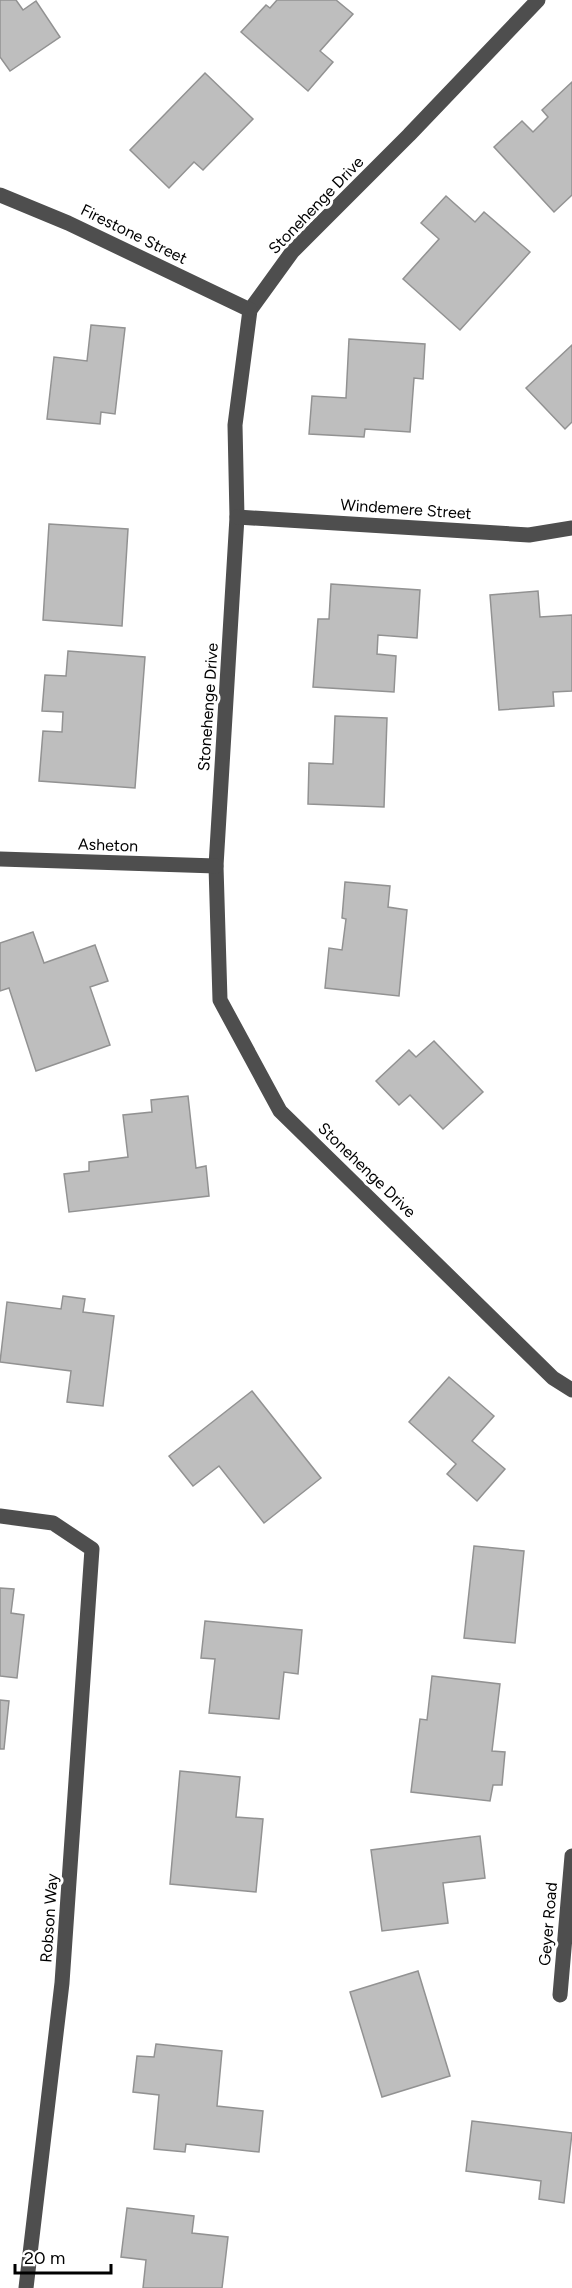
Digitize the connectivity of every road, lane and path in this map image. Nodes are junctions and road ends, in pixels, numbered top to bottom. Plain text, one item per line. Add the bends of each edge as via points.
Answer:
1 (538, 0) edge
2 (0, 195) edge
3 (250, 310) junction
4 (237, 517) junction
5 (572, 528) edge
6 (0, 859) edge
7 (216, 866) junction
8 (572, 1390) edge
9 (0, 1516) edge
10 (572, 1856) edge
11 (560, 1995) dead end
12 (26, 2288) edge

1 - 3 street, Stonehenge Drive via 292,252
2 - 3 street, Firestone Street
3 - 4 street, Stonehenge Drive via 235,425
4 - 5 street, Windemere Street via 529,535
4 - 7 street, Stonehenge Drive
6 - 7 street, Asheton
7 - 8 street, Stonehenge Drive via 220,1000 280,1111 553,1378
9 - 12 street, Robson Way via 53,1523 92,1549 62,1983
10 - 11 street, Geyer Road

